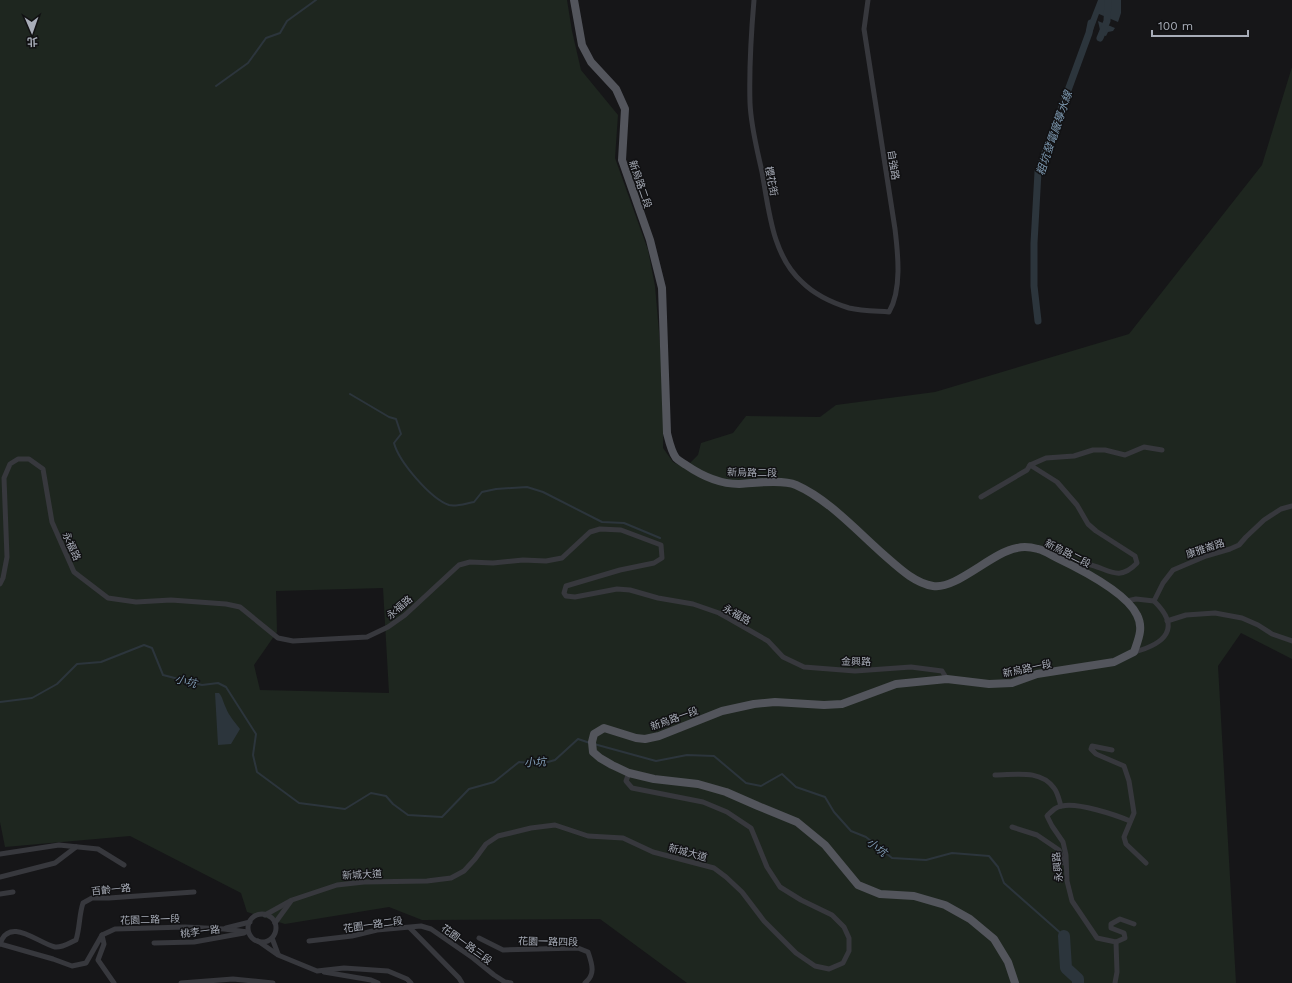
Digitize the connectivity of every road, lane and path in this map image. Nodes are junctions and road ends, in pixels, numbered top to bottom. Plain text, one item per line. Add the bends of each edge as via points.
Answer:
1 (574, 0) edge
2 (754, 0) edge
3 (868, 0) edge
4 (869, 311) joint
5 (1162, 450) dead end
6 (1030, 465) junction
7 (981, 497) dead end
8 (1292, 506) edge
9 (1073, 566) junction
10 (0, 584) edge
11 (1127, 601) junction
12 (1154, 601) junction
13 (1167, 621) junction
14 (1292, 641) edge
15 (768, 642) joint
16 (1134, 652) junction
17 (947, 679) junction
18 (1112, 750) dead end
19 (629, 773) junction
20 (995, 775) dead end
21 (1061, 806) junction
22 (1130, 821) junction
23 (1012, 827) dead end
24 (76, 848) junction
25 (0, 854) edge
26 (1146, 863) dead end
27 (124, 865) dead end
28 (1066, 865) junction
29 (0, 877) edge
30 (13, 892) dead end
31 (194, 892) dead end
32 (0, 894) edge
33 (292, 900) junction
34 (264, 915) junction
35 (250, 922) junction
36 (274, 923) junction
37 (1134, 924) dead end
38 (410, 928) junction
39 (224, 929) junction
40 (248, 932) junction
41 (102, 935) junction
42 (272, 938) junction
43 (479, 938) dead end
44 (258, 941) junction
45 (309, 941) dead end
46 (1116, 942) junction
47 (154, 943) dead end
48 (0, 944) edge
49 (278, 955) junction
50 (317, 971) junction
51 (233, 981) edge
52 (114, 983) edge
53 (181, 983) edge
54 (273, 983) edge
55 (378, 983) edge
56 (411, 983) edge
57 (462, 983) edge
58 (511, 983) edge
59 (586, 983) edge
60 (1015, 983) edge
61 (1115, 983) edge

1 - 9 main road, 新烏路二段 via 582,45 591,62 616,89 625,109 622,160 650,240 662,288 667,433 670,447 677,458 697,472 718,481 737,484 792,483 804,489 822,500 898,567 923,584 936,587 951,583 1006,550 1018,547 1039,549
2 - 4 street, 櫻花街 via 749,60 750,105 773,229 780,249 788,266 801,282 815,292 850,308
3 - 4 street, 自強路 via 864,29 899,258 894,303 889,312
5 - 6 street via 1144,447 1125,455 1092,450 1074,456 1046,458
6 - 7 street via 1028,470
6 - 9 street via 1057,482 1077,504 1088,524 1135,556 1137,563 1129,571 1117,574 1086,564
8 - 12 street, 康雅崙路 via 1264,520 1239,545 1230,550 1206,556 1173,570
9 - 11 main road, 新烏路二段 via 1114,590
10 - 15 street, 永福路 via 7,557 4,478 10,464 18,459 29,459 43,468 52,522 74,572 108,598 136,602 171,600 240,607 278,638 293,641 367,637 399,619 459,565 470,562 546,561 562,558 590,532 600,529 621,530 661,545 662,558 654,563 566,586 566,596 575,597 617,589 693,604 719,613
11 - 12 street
11 - 16 main road, 新烏路二段 via 1137,615 1141,627
12 - 13 street via 1162,608
13 - 14 street via 1186,614 1215,612 1242,618
13 - 16 street via 1168,631 1164,638 1147,649
15 - 17 street, 金興路 via 783,657 804,667 855,671 911,668 942,671
16 - 17 main road, 新烏路一段 via 1114,662 1037,674 1012,683 989,684
17 - 19 main road, 新烏路一段 via 896,684 842,704 754,704 722,712 645,739 604,728 594,734 593,752
18 - 22 street via 1092,746 1091,749 1096,754 1124,766 1133,800 1134,813
19 - 33 street, 新城大道 via 626,781 632,788 703,802 727,812 751,828 767,867 780,887 832,914 844,927 849,938 849,951 843,963 829,969 822,968 796,953 764,921 742,892 714,868 653,852 623,838 588,836 554,825 498,836 486,844 464,871 451,878 337,885
19 - 60 main road, 新烏路一段 via 698,784 726,792 797,822 825,845 858,885 880,894 914,896 945,905 970,918 994,939 1008,962
20 - 21 street via 1031,774 1044,779 1055,789
21 - 22 street via 1089,808
21 - 28 street, 永興路 via 1053,809 1047,816 1063,842
22 - 26 street via 1124,837 1126,844
23 - 28 street via 1037,835 1059,850
24 - 25 street via 59,845
24 - 27 street via 98,849
24 - 29 street via 55,863
28 - 46 street, 永興路 via 1072,901 1097,938
30 - 32 street
31 - 48 street, 百齡一路 via 92,898 83,903 76,940 65,946 56,947 18,931 7,933
33 - 34 street, 新城大道
33 - 36 street
34 - 35 street via 260,914
34 - 36 street via 269,916
35 - 39 street
35 - 40 street
36 - 42 street via 276,931
37 - 46 street via 1120,919 1111,924 1111,928 1124,932 1125,938
38 - 45 street, 花園一路二段 via 377,930
38 - 57 street, 花園一路二段
38 - 58 street, 花園一路三段 via 421,926 431,929 494,975
39 - 40 street, 花園二路一段
39 - 41 street, 花園二路一段 via 130,928 115,929
40 - 44 street
40 - 47 street, 桃李一路 via 194,942
41 - 48 street via 86,963 72,966
41 - 52 street via 104,944 98,960
42 - 44 street via 265,942
42 - 49 street
43 - 59 street, 花園一路四段 via 503,950 578,948 588,952 593,974
44 - 49 street
46 - 61 street
49 - 50 street
50 - 55 street
50 - 56 street via 344,968 388,971
51 - 53 street
51 - 54 street

